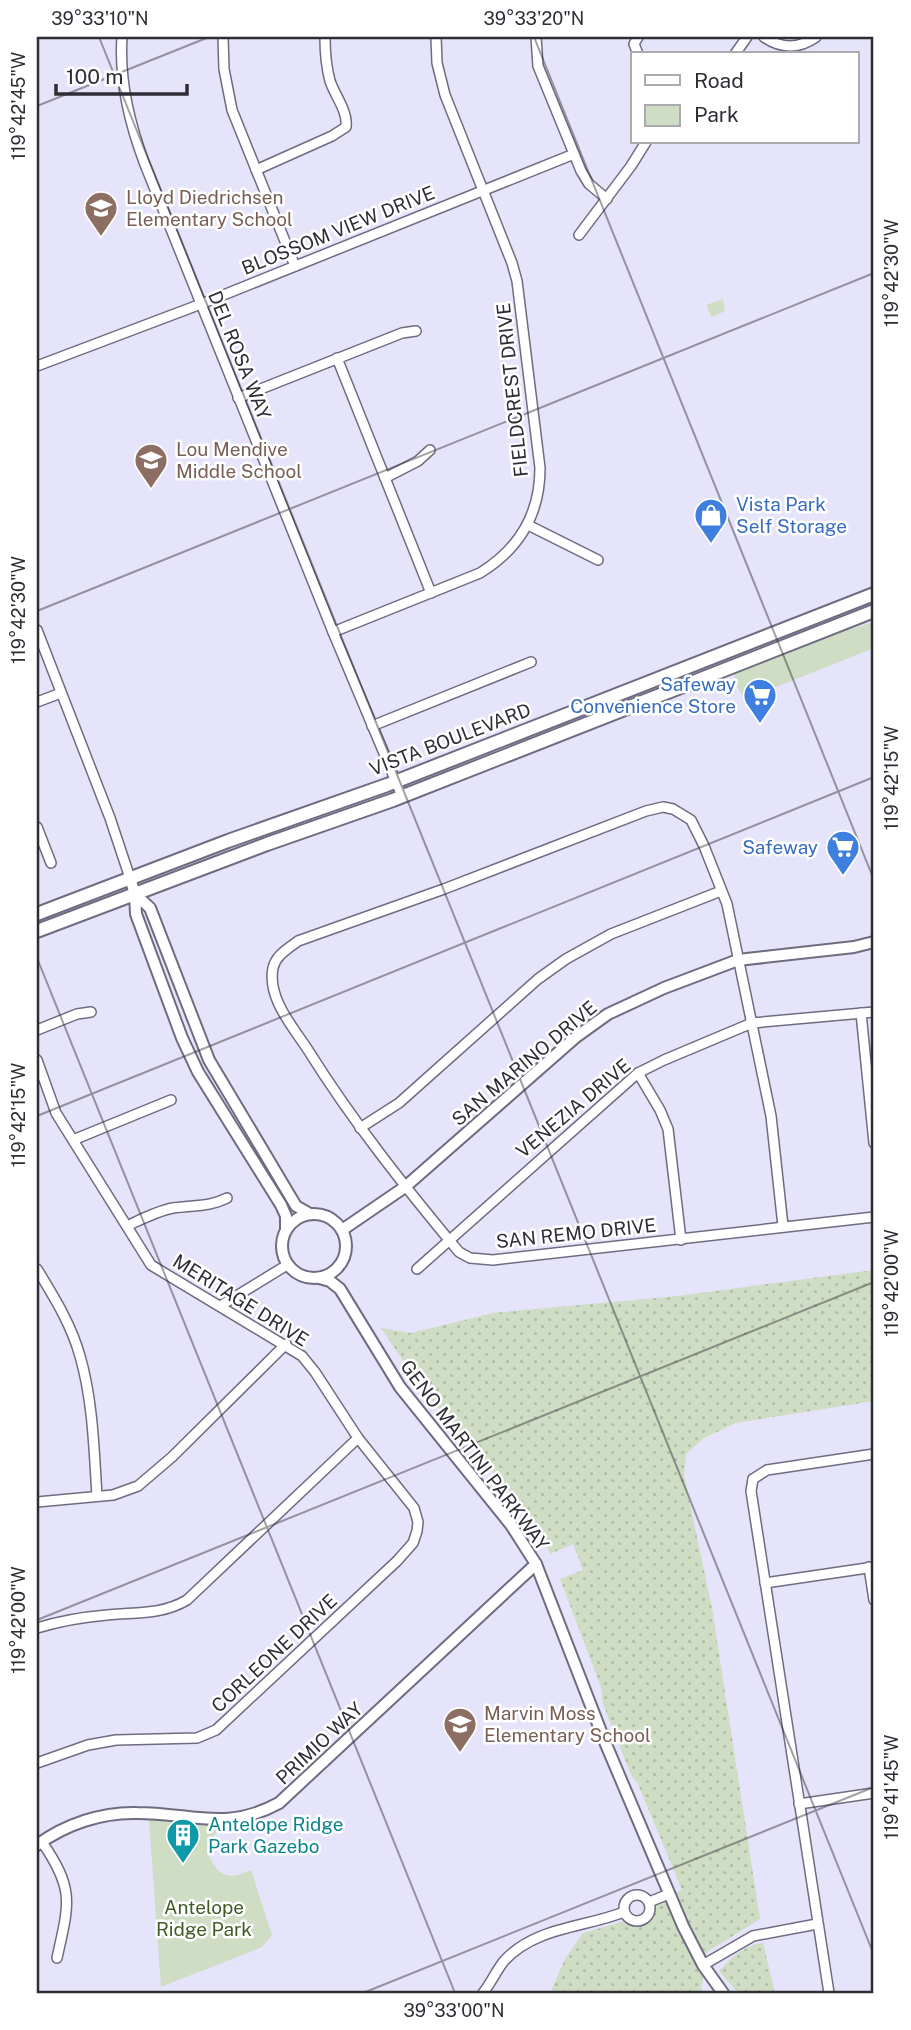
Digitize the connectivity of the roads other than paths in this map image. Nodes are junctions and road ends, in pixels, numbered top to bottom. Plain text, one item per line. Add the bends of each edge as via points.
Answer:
1 (122, 37) edge
2 (223, 37) edge
3 (325, 37) edge
4 (436, 37) edge
5 (536, 37) edge
6 (747, 37) edge
7 (764, 37) edge
8 (816, 37) edge
9 (736, 52) edge
10 (645, 144) edge
11 (573, 154) junction
12 (256, 170) junction
13 (483, 190) junction
14 (607, 199) junction
15 (579, 235) dead end
16 (295, 266) junction
17 (201, 304) junction
18 (416, 331) dead end
19 (337, 358) junction
20 (37, 366) edge
21 (238, 398) junction
22 (430, 450) dead end
23 (385, 478) junction
24 (528, 525) junction
25 (598, 560) dead end
26 (431, 593) junction
27 (874, 594) edge
28 (874, 611) edge
29 (37, 630) edge
30 (333, 632) junction
31 (531, 662) dead end
32 (61, 693) junction
33 (37, 702) edge
34 (372, 726) junction
35 (396, 781) junction
36 (402, 796) junction
37 (37, 827) edge
38 (51, 863) dead end
39 (130, 878) junction
40 (721, 891) junction
41 (135, 894) junction
42 (37, 914) edge
43 (37, 931) edge
44 (874, 942) edge
45 (738, 960) junction
46 (91, 1012) dead end
47 (874, 1012) edge
48 (861, 1013) junction
49 (752, 1023) junction
50 (37, 1030) edge
51 (37, 1060) edge
52 (638, 1073) junction
53 (171, 1100) dead end
54 (360, 1128) junction
55 (73, 1140) junction
56 (874, 1143) edge
57 (405, 1187) junction
58 (227, 1198) dead end
59 (310, 1214) junction
60 (874, 1217) edge
61 (127, 1226) junction
62 (783, 1226) junction
63 (286, 1228) junction
64 (342, 1230) junction
65 (449, 1240) junction
66 (681, 1240) junction
67 (287, 1265) junction
68 (340, 1267) junction
69 (37, 1269) edge
70 (417, 1269) dead end
71 (319, 1278) junction
72 (340, 1289) junction
73 (220, 1306) junction
74 (286, 1345) junction
75 (358, 1438) junction
76 (874, 1454) edge
77 (97, 1496) junction
78 (37, 1502) edge
79 (418, 1524) joint
80 (536, 1564) junction
81 (872, 1567) edge
82 (765, 1583) junction
83 (874, 1600) edge
84 (37, 1628) edge
85 (37, 1763) edge
86 (874, 1793) edge
87 (799, 1804) junction
88 (39, 1843) edge
89 (669, 1894) junction
90 (649, 1902) junction
91 (624, 1912) junction
92 (817, 1924) junction
93 (57, 1958) dead end
94 (703, 1965) junction
95 (483, 1993) edge
96 (723, 1993) edge
97 (829, 1993) edge

1 - 17 street, DEL ROSA WAY via 124,90 135,138
2 - 12 street via 232,110
3 - 12 street via 326,65 346,127
4 - 13 street, FIELDCREST DRIVE via 440,79
5 - 11 street via 538,66
6 - 9 street
7 - 8 street via 775,44 794,46
10 - 14 street
11 - 13 street, BLOSSOM VIEW DRIVE
11 - 14 street via 584,177
12 - 16 street
13 - 16 street, BLOSSOM VIEW DRIVE
13 - 24 street, FIELDCREST DRIVE via 512,263 519,294 540,468 538,497
14 - 15 street
16 - 17 street, BLOSSOM VIEW DRIVE
17 - 20 street, BLOSSOM VIEW DRIVE
17 - 21 street, DEL ROSA WAY
18 - 19 street via 402,332
19 - 21 street
19 - 23 street
21 - 30 street, DEL ROSA WAY
22 - 23 street
23 - 26 street
24 - 25 street
24 - 26 street, FIELDCREST DRIVE via 493,565
26 - 30 street, FIELDCREST DRIVE
27 - 35 main road, VISTA BOULEVARD
28 - 36 main road, VISTA BOULEVARD
29 - 32 street
30 - 34 street, DEL ROSA WAY
31 - 34 street
32 - 33 street
32 - 39 street
34 - 35 street, DEL ROSA WAY
35 - 36 street, DEL ROSA WAY
35 - 39 main road, VISTA BOULEVARD
36 - 41 main road, VISTA BOULEVARD
37 - 38 street
39 - 41 street
39 - 42 main road, VISTA BOULEVARD
40 - 45 street
40 - 54 street via 611,934 566,959 399,1103
40 - 54 street, SAN REMO DRIVE via 696,828 682,813 666,808 646,811 298,942 280,954 273,967 273,988 280,1006
41 - 43 main road, VISTA BOULEVARD
41 - 59 street via 150,908 209,1059 296,1206
41 - 63 street via 136,914 189,1054 281,1205
44 - 45 street, SAN MARINO DRIVE
45 - 49 street
45 - 57 street, SAN MARINO DRIVE via 608,1014
46 - 50 street
47 - 48 street, VENEZIA DRIVE
48 - 49 street, VENEZIA DRIVE
48 - 56 street
49 - 52 street, VENEZIA DRIVE
49 - 62 street via 771,1116
51 - 55 street, MERITAGE DRIVE via 56,1113
52 - 65 street, VENEZIA DRIVE
52 - 66 street via 668,1129
53 - 55 street
54 - 57 street, SAN REMO DRIVE
55 - 61 street, MERITAGE DRIVE
57 - 64 street, SAN MARINO DRIVE
57 - 65 street, SAN REMO DRIVE
58 - 61 street via 214,1205 153,1213
59 - 63 street
59 - 64 street via 325,1216
60 - 62 street, SAN REMO DRIVE
61 - 73 street, MERITAGE DRIVE via 151,1265
62 - 66 street, SAN REMO DRIVE
63 - 67 street via 282,1245
64 - 68 street via 346,1246
65 - 66 street, SAN REMO DRIVE via 470,1258 493,1261
65 - 70 street, VENEZIA DRIVE
67 - 71 street via 300,1275
67 - 73 street
68 - 71 street
68 - 72 street
69 - 77 street via 66,1319 80,1356 90,1402
71 - 72 street
72 - 80 street, GENO MARTINI PARKWAY via 391,1374 511,1525
73 - 74 street, MERITAGE DRIVE
74 - 75 street, MERITAGE DRIVE via 315,1371
74 - 77 street via 148,1479 129,1490
75 - 79 street, MERITAGE DRIVE via 409,1499
75 - 84 street via 177,1606
76 - 82 street via 767,1470 749,1477
77 - 78 street
79 - 85 street, CORLEONE DRIVE via 413,1543 397,1561 216,1730 197,1738 88,1745
80 - 88 street, PRIMIO WAY via 279,1803 223,1820 111,1814 81,1822
80 - 89 street, GENO MARTINI PARKWAY
81 - 82 street
81 - 83 street
82 - 87 street
86 - 87 street
87 - 92 street
88 - 93 street via 61,1873 68,1897
89 - 90 street
89 - 94 street, GENO MARTINI PARKWAY
90 - 91 street via 641,1895 630,1896
90 - 91 street via 649,1912 642,1920 631,1920
91 - 95 street via 529,1940 505,1961
92 - 94 street via 753,1936
92 - 97 street
94 - 96 street, GENO MARTINI PARKWAY

